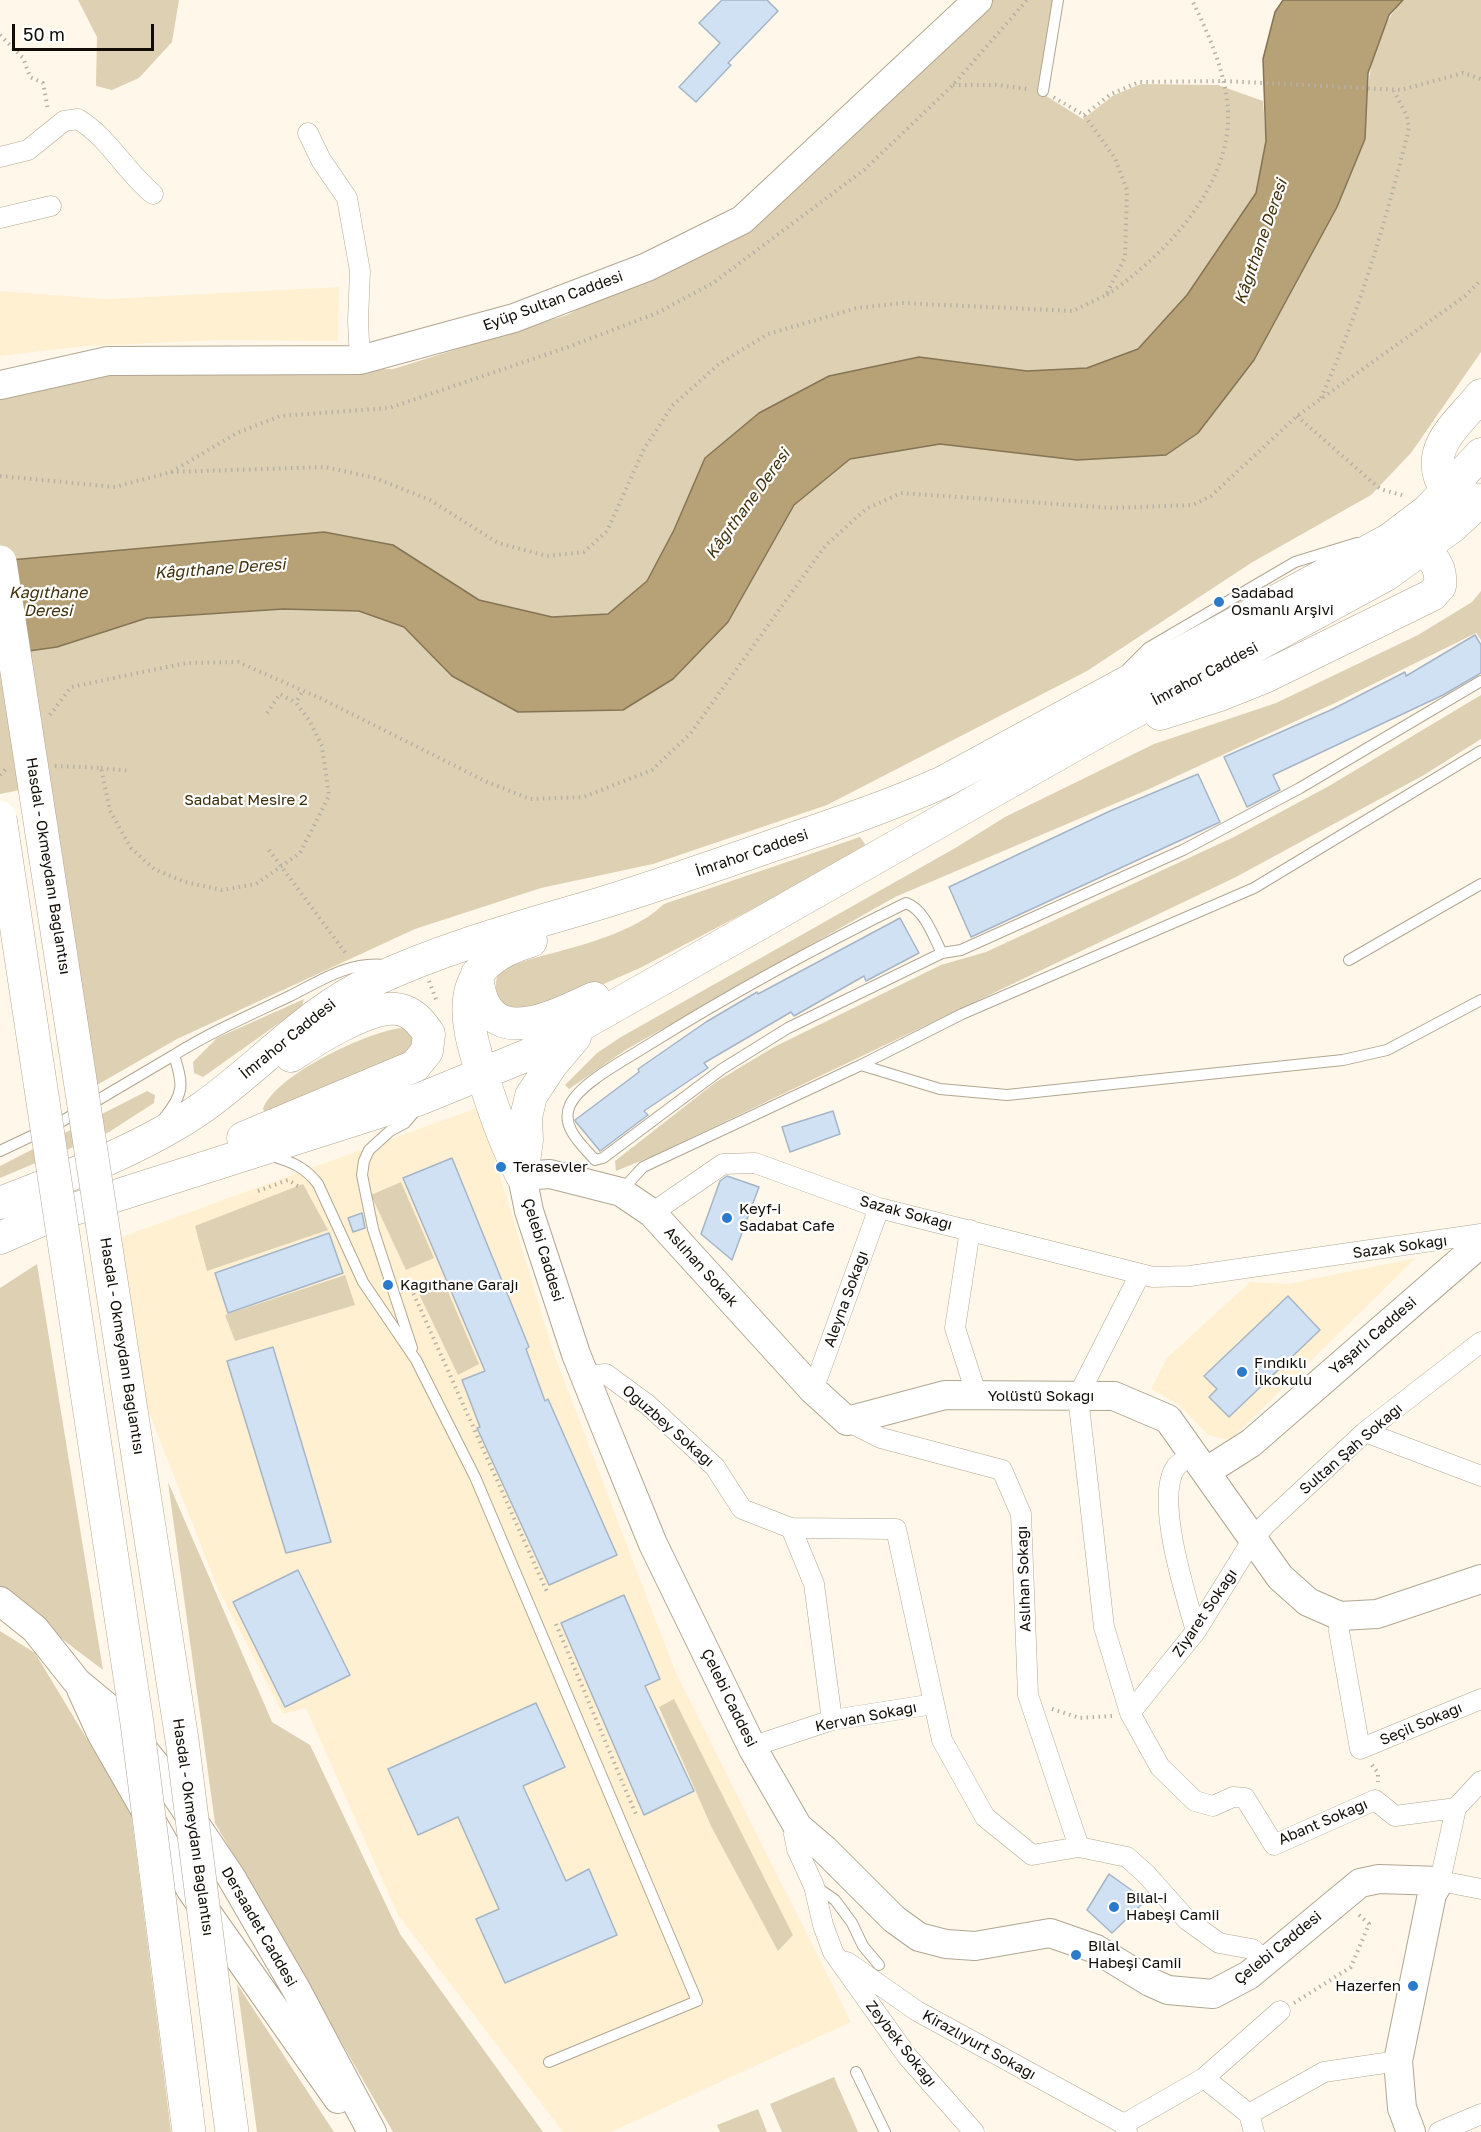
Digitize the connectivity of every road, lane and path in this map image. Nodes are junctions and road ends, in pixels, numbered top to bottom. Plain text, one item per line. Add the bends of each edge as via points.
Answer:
1 (978, 0) edge
2 (1058, 0) edge
3 (1192, 0) edge
4 (0, 35) edge
5 (1481, 79) edge
6 (1224, 81) junction
7 (953, 85) dead end
8 (1394, 90) junction
9 (1043, 91) junction
10 (1084, 115) junction
11 (308, 133) dead end
12 (48, 134) junction
13 (0, 157) edge
14 (153, 194) dead end
15 (51, 206) dead end
16 (0, 218) edge
17 (1481, 280) edge
18 (1106, 295) junction
19 (360, 360) junction
20 (0, 385) edge
21 (1481, 395) edge
22 (1321, 399) junction
23 (1297, 416) junction
24 (1481, 454) edge
25 (171, 472) dead end
26 (1452, 486) junction
27 (1408, 497) dead end
28 (1481, 500) edge
29 (1390, 539) junction
30 (1424, 549) junction
31 (0, 562) edge
32 (1481, 681) edge
33 (303, 690) junction
34 (296, 703) junction
35 (267, 712) dead end
36 (44, 722) dead end
37 (1101, 730) junction
38 (1481, 751) edge
39 (10, 765) dead end
40 (44, 766) dead end
41 (101, 768) junction
42 (130, 771) dead end
43 (0, 775) edge
44 (0, 818) edge
45 (269, 850) dead end
46 (282, 867) junction
47 (1481, 884) edge
48 (605, 902) junction
49 (942, 953) junction
50 (698, 959) junction
51 (1349, 960) dead end
52 (354, 963) dead end
53 (403, 968) junction
54 (477, 974) junction
55 (1481, 1000) edge
56 (585, 1024) junction
57 (174, 1055) junction
58 (861, 1065) junction
59 (482, 1075) junction
60 (420, 1099) junction
61 (201, 1108) junction
62 (148, 1139) junction
63 (0, 1151) edge
64 (257, 1151) junction
65 (184, 1174) junction
66 (522, 1176) junction
67 (306, 1190) dead end
68 (258, 1191) dead end
69 (621, 1192) junction
70 (0, 1203) edge
71 (879, 1208) junction
72 (652, 1213) junction
73 (970, 1230) junction
74 (1481, 1233) edge
75 (0, 1239) edge
76 (1481, 1243) edge
77 (1140, 1276) junction
78 (411, 1288) dead end
79 (1481, 1342) edge
80 (416, 1360) junction
81 (590, 1376) junction
82 (813, 1390) junction
83 (977, 1396) junction
84 (1078, 1396) junction
85 (847, 1421) junction
86 (1365, 1432) junction
87 (1201, 1462) junction
88 (1481, 1476) edge
89 (791, 1528) junction
90 (1253, 1539) junction
91 (1481, 1579) edge
92 (548, 1594) dead end
93 (0, 1601) edge
94 (1340, 1616) junction
95 (556, 1624) dead end
96 (1196, 1631) junction
97 (77, 1682) junction
98 (1028, 1695) junction
99 (1481, 1699) edge
100 (934, 1704) junction
101 (1130, 1713) junction
102 (832, 1720) junction
103 (758, 1746) junction
104 (1360, 1749) junction
105 (1481, 1781) edge
106 (1375, 1800) junction
107 (1456, 1808) junction
108 (637, 1817) dead end
109 (802, 1822) junction
110 (1078, 1847) junction
111 (1440, 1881) junction
112 (814, 1886) junction
113 (1481, 1889) edge
114 (1340, 1899) junction
115 (833, 1952) junction
116 (1258, 1954) junction
117 (879, 1965) dead end
118 (1280, 2011) joint
119 (1398, 2061) junction
120 (549, 2062) dead end
121 (856, 2072) dead end
122 (1204, 2078) junction
123 (1481, 2114) edge
124 (230, 2117) edge
125 (188, 2120) edge
126 (1252, 2123) edge
127 (1125, 2128) edge
128 (363, 2132) edge
129 (372, 2132) edge
130 (885, 2132) edge
131 (974, 2132) edge
132 (1411, 2132) edge
133 (1425, 2132) edge
134 (1439, 2132) edge

1 - 19 main road, Eyüp Sultan Caddesi via 742,220 648,267 514,318
2 - 9 lane
3 - 6 path
4 - 12 path via 23,58 30,77 43,83 48,103
5 - 8 path via 1463,73
6 - 8 path
6 - 10 path via 1139,82 1111,94
6 - 18 path via 1228,122 1216,175 1191,215 1137,274
7 - 9 path
8 - 22 path via 1409,128 1370,274
9 - 10 path
10 - 18 path via 1115,158 1127,190 1125,257
11 - 19 street via 347,198 360,271
12 - 13 street via 28,150
12 - 14 street via 64,121 78,119 97,131 136,180
15 - 16 street
17 - 22 path via 1465,296
18 - 25 path via 1073,311 902,303 857,308 768,334 719,364 672,406 644,449 607,531 584,552 547,556 498,543 430,500 375,478 325,467
19 - 20 main road, Eyüp Sultan Caddesi via 108,361
21 - 26 main road via 1444,438 1439,450 1440,478
22 - 23 path
23 - 27 path via 1380,489
23 - 33 path via 1211,496 1193,504 1113,508 901,493 866,509 825,546 690,734 652,770 584,797 530,799 485,781
24 - 26 main road, İmrahor Caddesi
26 - 28 main road via 1471,499
26 - 29 main road, İmrahor Caddesi
28 - 30 main road, İmrahor Caddesi
29 - 30 main road
29 - 48 main road, İmrahor Caddesi via 985,760 894,804
30 - 37 main road, İmrahor Caddesi via 1386,575
30 - 37 main road via 1434,559 1441,576 1440,586 1416,605 1220,695
31 - 124 highway, Hasdal - Okmeydanı Bağlantısı, bridge via 181,1729
32 - 49 lane via 1300,788 1182,850 961,950
33 - 34 path
33 - 36 path via 238,662 186,663 71,687
34 - 35 path via 280,694
34 - 46 path via 322,746 329,796 300,853
37 - 50 main road, İmrahor Caddesi
38 - 58 lane via 1254,888 962,1014
39 - 43 path
40 - 41 path
41 - 42 path
41 - 46 path via 110,811 131,848 154,869 185,882 222,890 256,884
44 - 125 highway, bridge via 137,1723
45 - 46 path
46 - 52 path
47 - 51 lane
48 - 53 main road, İmrahor Caddesi via 512,927
48 - 54 main road via 587,918 566,928 501,951
49 - 49 lane via 788,1028 713,1075 603,1158 596,1160 570,1128 570,1105 579,1093 613,1067 735,991 906,903 915,906
50 - 54 main road via 632,981 557,1015 517,1025 496,1019 487,1010
50 - 56 main road, İmrahor Caddesi
53 - 57 lane via 376,964 332,974 215,1030
53 - 61 main road, İmrahor Caddesi via 326,1005
54 - 59 main road via 467,1010
55 - 58 lane via 1387,1050 1343,1060 1007,1095 940,1089
56 - 59 main road, İmrahor Caddesi
56 - 66 main road via 531,1096
57 - 62 lane via 182,1080 179,1099
57 - 63 lane via 58,1123
58 - 69 lane via 643,1167
59 - 60 main road, İmrahor Caddesi
59 - 66 main road
60 - 64 main road, İmrahor Caddesi
60 - 80 lane via 415,1113 369,1149 362,1175 373,1229
61 - 62 main road, İmrahor Caddesi
61 - 65 main road via 321,1035 381,1010 410,1013 429,1034 427,1051 415,1066 232,1143
62 - 70 main road, İmrahor Caddesi
64 - 65 main road, İmrahor Caddesi
64 - 80 lane via 295,1162 309,1172 363,1282
65 - 75 main road, İmrahor Caddesi via 46,1218
66 - 69 main road, Aslıhan Sokak via 550,1174
66 - 81 main road, Çelebi Caddesi via 529,1211
67 - 68 path via 288,1180
69 - 72 main road, Aslıhan Sokak
71 - 72 street, Sazak Sokağı via 755,1163 723,1164
71 - 73 street, Sazak Sokağı
71 - 82 street, Aleyna Sokağı
72 - 82 main road, Aslıhan Sokak
73 - 77 street, Sazak Sokağı
73 - 83 street via 955,1328
74 - 77 street, Sazak Sokağı via 1190,1276
76 - 87 main road, Yaşarlı Caddesi via 1251,1443
77 - 84 street
78 - 92 path
79 - 86 street, Sultan Şah Sokağı
80 - 120 lane via 475,1477 697,2001
81 - 89 street, Oğuzbey Sokağı via 606,1374 648,1405 715,1467 742,1509
81 - 103 main road, Çelebi Caddesi via 653,1544
82 - 85 main road, Aslıhan Sokak
83 - 84 main road, Yolüstü Sokağı
83 - 85 main road, Yolüstü Sokağı via 945,1395
84 - 87 main road, Yolüstü Sokağı via 1114,1396 1168,1419
84 - 101 street via 1104,1627
85 - 98 street, Aslıhan Sokağı via 881,1438 1002,1470 1021,1514
86 - 88 street
86 - 90 street, Sultan Şah Sokağı
87 - 90 main road, Yolüstü Sokağı
87 - 96 street via 1175,1468 1168,1486 1174,1555
89 - 100 street via 896,1529
89 - 102 street via 814,1584
90 - 94 main road, Yolüstü Sokağı via 1280,1577 1308,1602
90 - 96 street, Ziyaret Sokağı
91 - 94 main road via 1377,1614
93 - 97 main road, Dersaadet Caddesi via 35,1629
94 - 104 street via 1339,1631
95 - 108 path
96 - 101 street, Ziyaret Sokağı
97 - 128 main road, Dersaadet Caddesi via 101,1733 191,1890
97 - 129 main road, Dersaadet Caddesi via 111,1711 155,1764 202,1833 291,1980
98 - 101 path via 1080,1718
98 - 110 street, Aslıhan Sokağı
99 - 104 street, Seçil Sokağı
100 - 102 street, Kervan Sokağı
100 - 110 street via 942,1740 986,1817 1032,1855
101 - 106 street, Abant Sokağı via 1160,1767 1194,1801 1213,1806 1233,1797 1245,1797 1274,1845
102 - 103 street, Kervan Sokağı
103 - 109 main road, Çelebi Caddesi
104 - 106 path via 1353,1755 1356,1759 1369,1762 1378,1773
105 - 107 street
106 - 107 street via 1395,1816
107 - 111 street
109 - 112 street, Zeybek Sokağı via 794,1834
109 - 114 main road, Çelebi Caddesi via 894,1919 919,1937 975,1946 1050,1932 1096,1948 1167,1990 1213,1994 1235,1984
109 - 116 main road, Çelebi Caddesi via 896,1906 945,1933 969,1935 1043,1922 1064,1924 1112,1941 1158,1974 1194,1981 1217,1980 1235,1973
110 - 116 street via 1127,1857 1187,1920 1219,1943 1252,1949
111 - 113 street
111 - 114 main road, Çelebi Caddesi via 1379,1879 1360,1883
111 - 116 main road, Çelebi Caddesi via 1424,1869 1396,1864 1362,1871 1322,1895
111 - 119 main road via 1432,1894
111 - 133 main road via 1412,2080 1416,2113
112 - 115 street, Zeybek Sokağı
112 - 117 lane via 835,1900 852,1923 862,1946
114 - 118 path via 1369,1924 1351,1967
115 - 127 street, Kirazlıyurt Sokağı via 917,2012
115 - 131 street, Zeybek Sokağı via 907,2056
118 - 122 street
119 - 126 street via 1324,2072
119 - 132 main road via 1402,2108
121 - 130 lane
122 - 126 street
122 - 127 street
123 - 134 street

